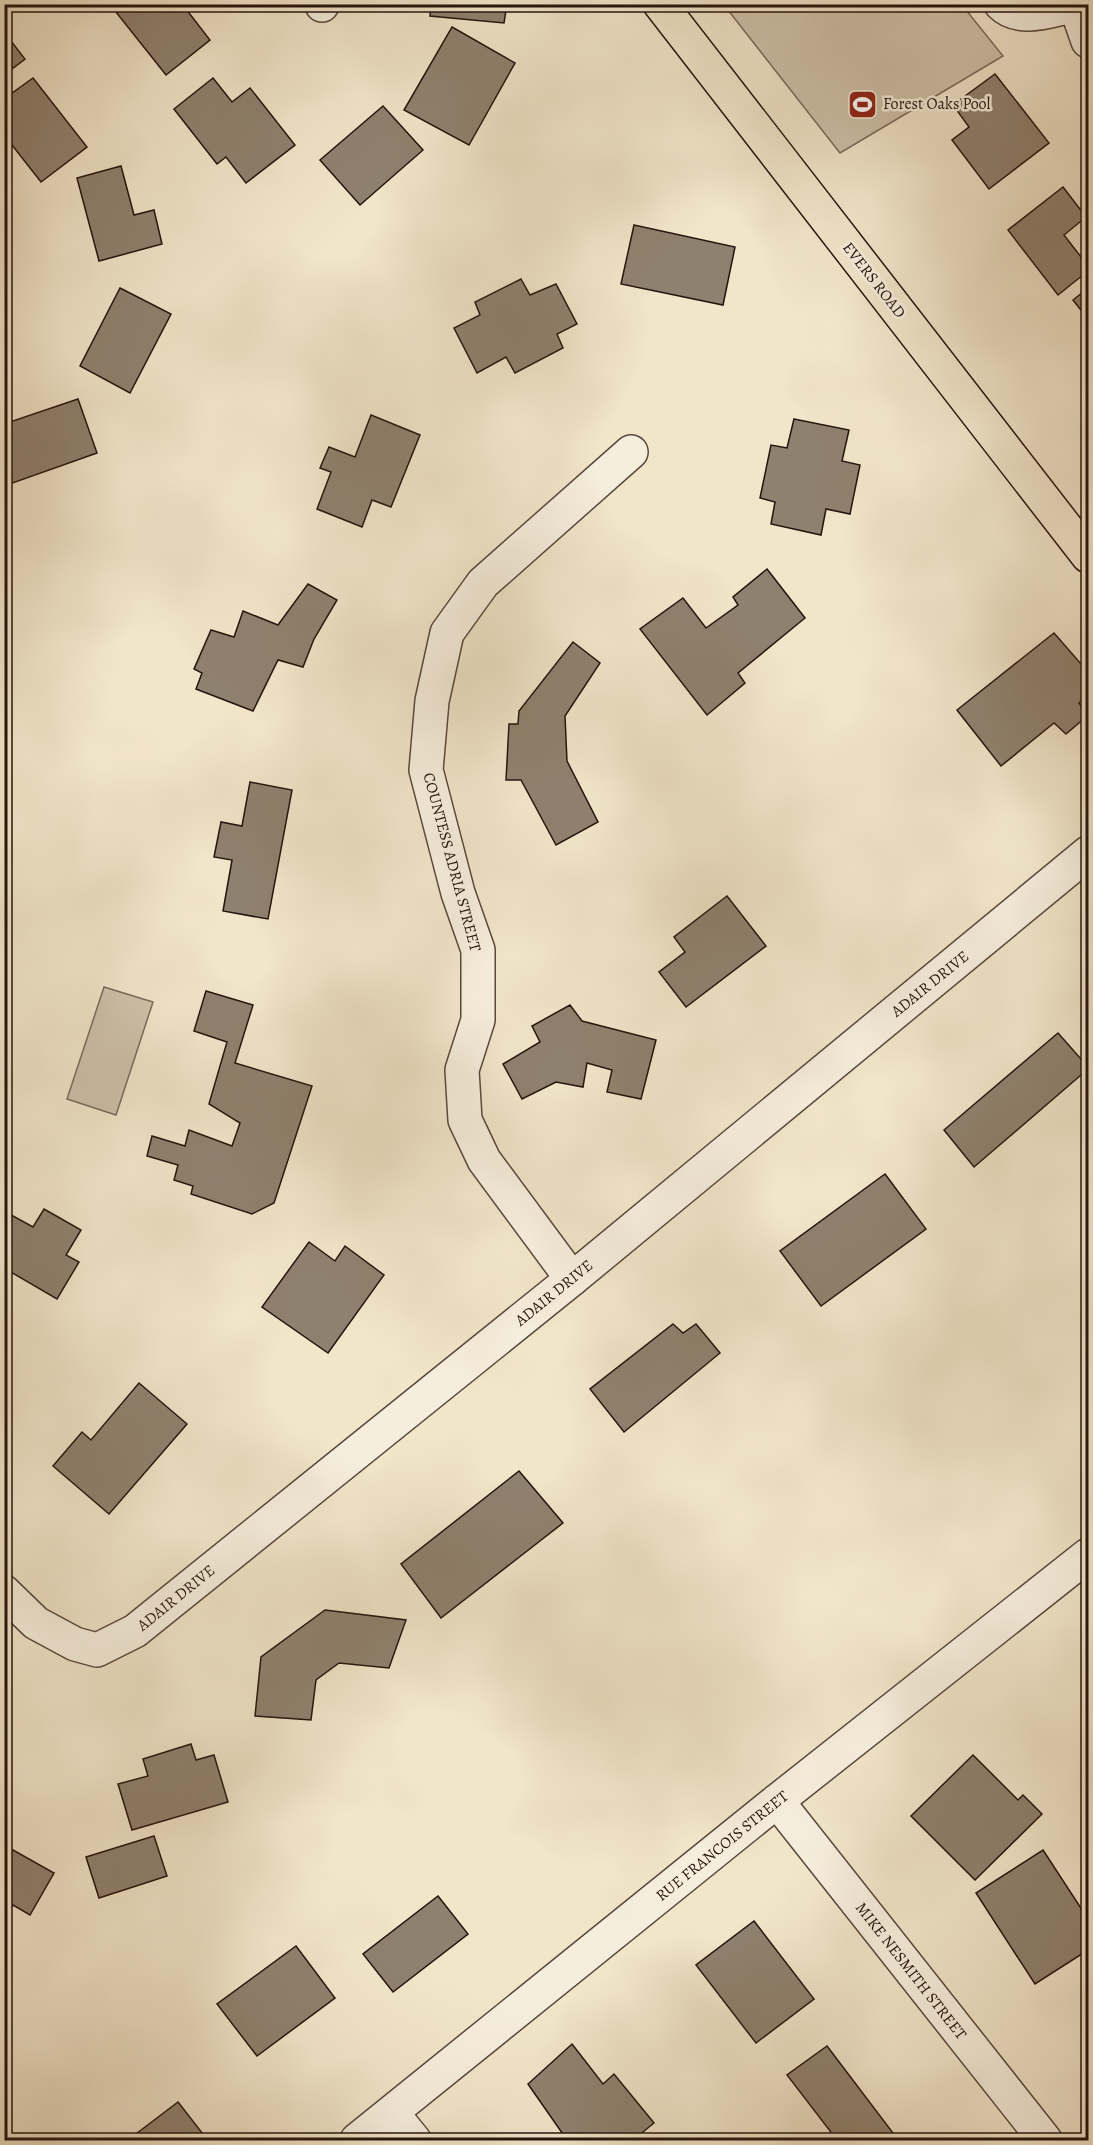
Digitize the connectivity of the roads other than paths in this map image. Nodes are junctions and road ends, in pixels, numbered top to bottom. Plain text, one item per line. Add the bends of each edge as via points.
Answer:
1 (660, 4) edge
2 (1001, 4) edge
3 (1076, 5) edge
4 (1089, 41) edge
5 (631, 452) dead end
6 (1089, 556) edge
7 (1089, 853) edge
8 (572, 1279) junction
9 (1089, 1555) edge
10 (4, 1592) edge
11 (777, 1802) junction
12 (392, 2113) junction
13 (357, 2140) edge
14 (414, 2140) edge
15 (1045, 2140) edge

1 - 6 main road, EVERS ROAD
2 - 3 street via 1009,13 1027,15
3 - 4 street
5 - 8 street, COUNTESS ADRIA STREET via 483,583 447,633 432,701 426,770 458,893 478,950 478,1020 462,1070 465,1120 484,1160
7 - 8 street, ADAIR DRIVE
8 - 10 street, ADAIR DRIVE via 135,1631 97,1650 75,1644 36,1623
9 - 11 street, RUE FRANCOIS STREET
11 - 12 street, RUE FRANCOIS STREET
11 - 15 street, MIKE NESMITH STREET
12 - 13 street, RUE FRANCOIS STREET
12 - 14 street

